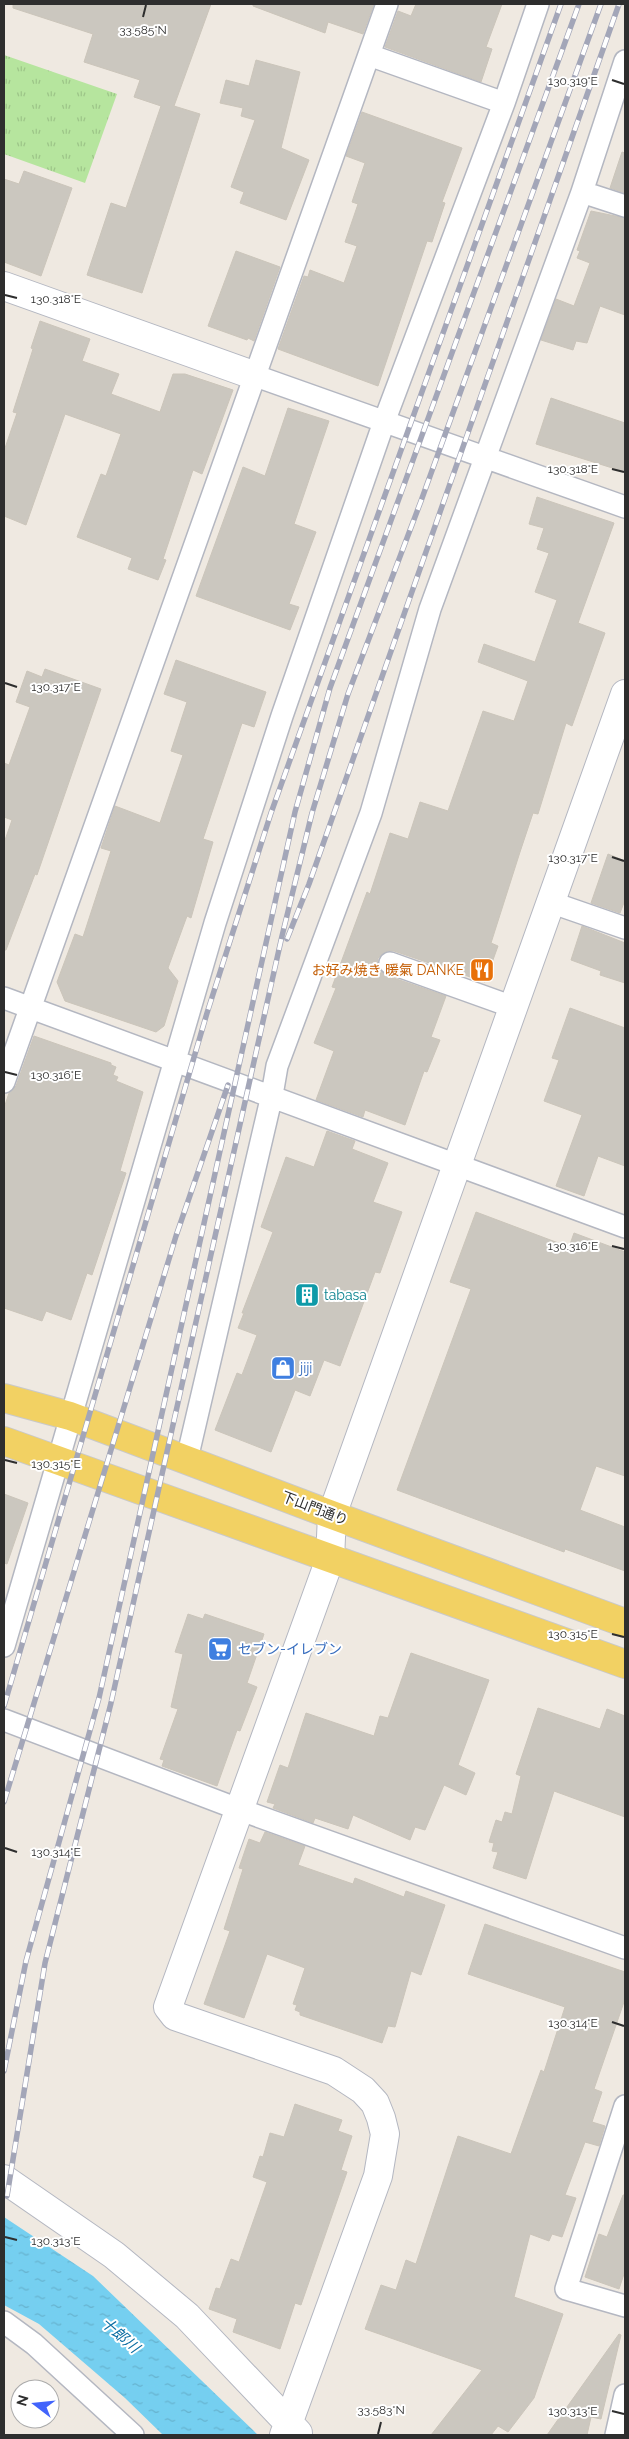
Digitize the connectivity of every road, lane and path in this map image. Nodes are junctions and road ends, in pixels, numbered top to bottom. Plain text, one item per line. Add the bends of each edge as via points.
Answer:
1 (387, 4) edge
2 (538, 4) edge
3 (369, 55) junction
4 (625, 60) edge
5 (621, 88) edge
6 (504, 104) junction
7 (582, 192) junction
8 (625, 206) edge
9 (4, 286) edge
10 (253, 375) junction
11 (384, 422) junction
12 (484, 457) junction
13 (625, 507) edge
14 (625, 694) edge
15 (550, 902) junction
16 (625, 928) edge
17 (390, 963) dead end
18 (4, 998) edge
19 (30, 1008) junction
20 (513, 1008) junction
21 (176, 1061) junction
22 (4, 1082) edge
23 (272, 1095) junction
24 (456, 1166) junction
25 (625, 1227) edge
26 (4, 1398) edge
27 (70, 1416) junction
28 (4, 1441) edge
29 (187, 1459) junction
30 (56, 1461) junction
31 (332, 1515) junction
32 (330, 1558) junction
33 (625, 1623) edge
34 (4, 1646) edge
35 (625, 1664) edge
36 (4, 1720) edge
37 (238, 1810) junction
38 (625, 1948) edge
39 (625, 2106) edge
40 (4, 2179) edge
41 (625, 2306) edge
42 (4, 2322) edge
43 (625, 2395) edge
44 (291, 2431) edge
45 (133, 2435) edge
46 (616, 2435) edge

1 - 3 street
2 - 6 street
3 - 6 street
3 - 10 street
4 - 5 street
5 - 7 street
6 - 11 street
7 - 8 street
7 - 12 street
9 - 10 street
10 - 11 street
10 - 19 street
11 - 12 street
11 - 21 street via 279,726 215,923
12 - 13 street
12 - 23 street via 430,609 371,813 277,1066
14 - 15 street
15 - 16 street
15 - 20 street
17 - 20 street
18 - 19 street
19 - 21 street
19 - 22 street
20 - 24 street
21 - 23 street
21 - 27 street
23 - 24 street
23 - 29 street
24 - 25 street
24 - 31 street
26 - 27 main road, 下山門通り
27 - 29 main road, 下山門通り
27 - 30 street
28 - 30 main road
29 - 31 main road, 下山門通り
30 - 32 main road
30 - 34 street
31 - 32 street
31 - 33 main road, 下山門通り
32 - 35 main road
32 - 37 street
36 - 37 street
37 - 38 street
37 - 44 street via 168,2007 175,2016 334,2071 363,2090 374,2103 382,2118 385,2134 378,2176
39 - 41 street via 566,2289
40 - 44 street via 114,2255 187,2316
42 - 45 street via 34,2344
43 - 46 street

